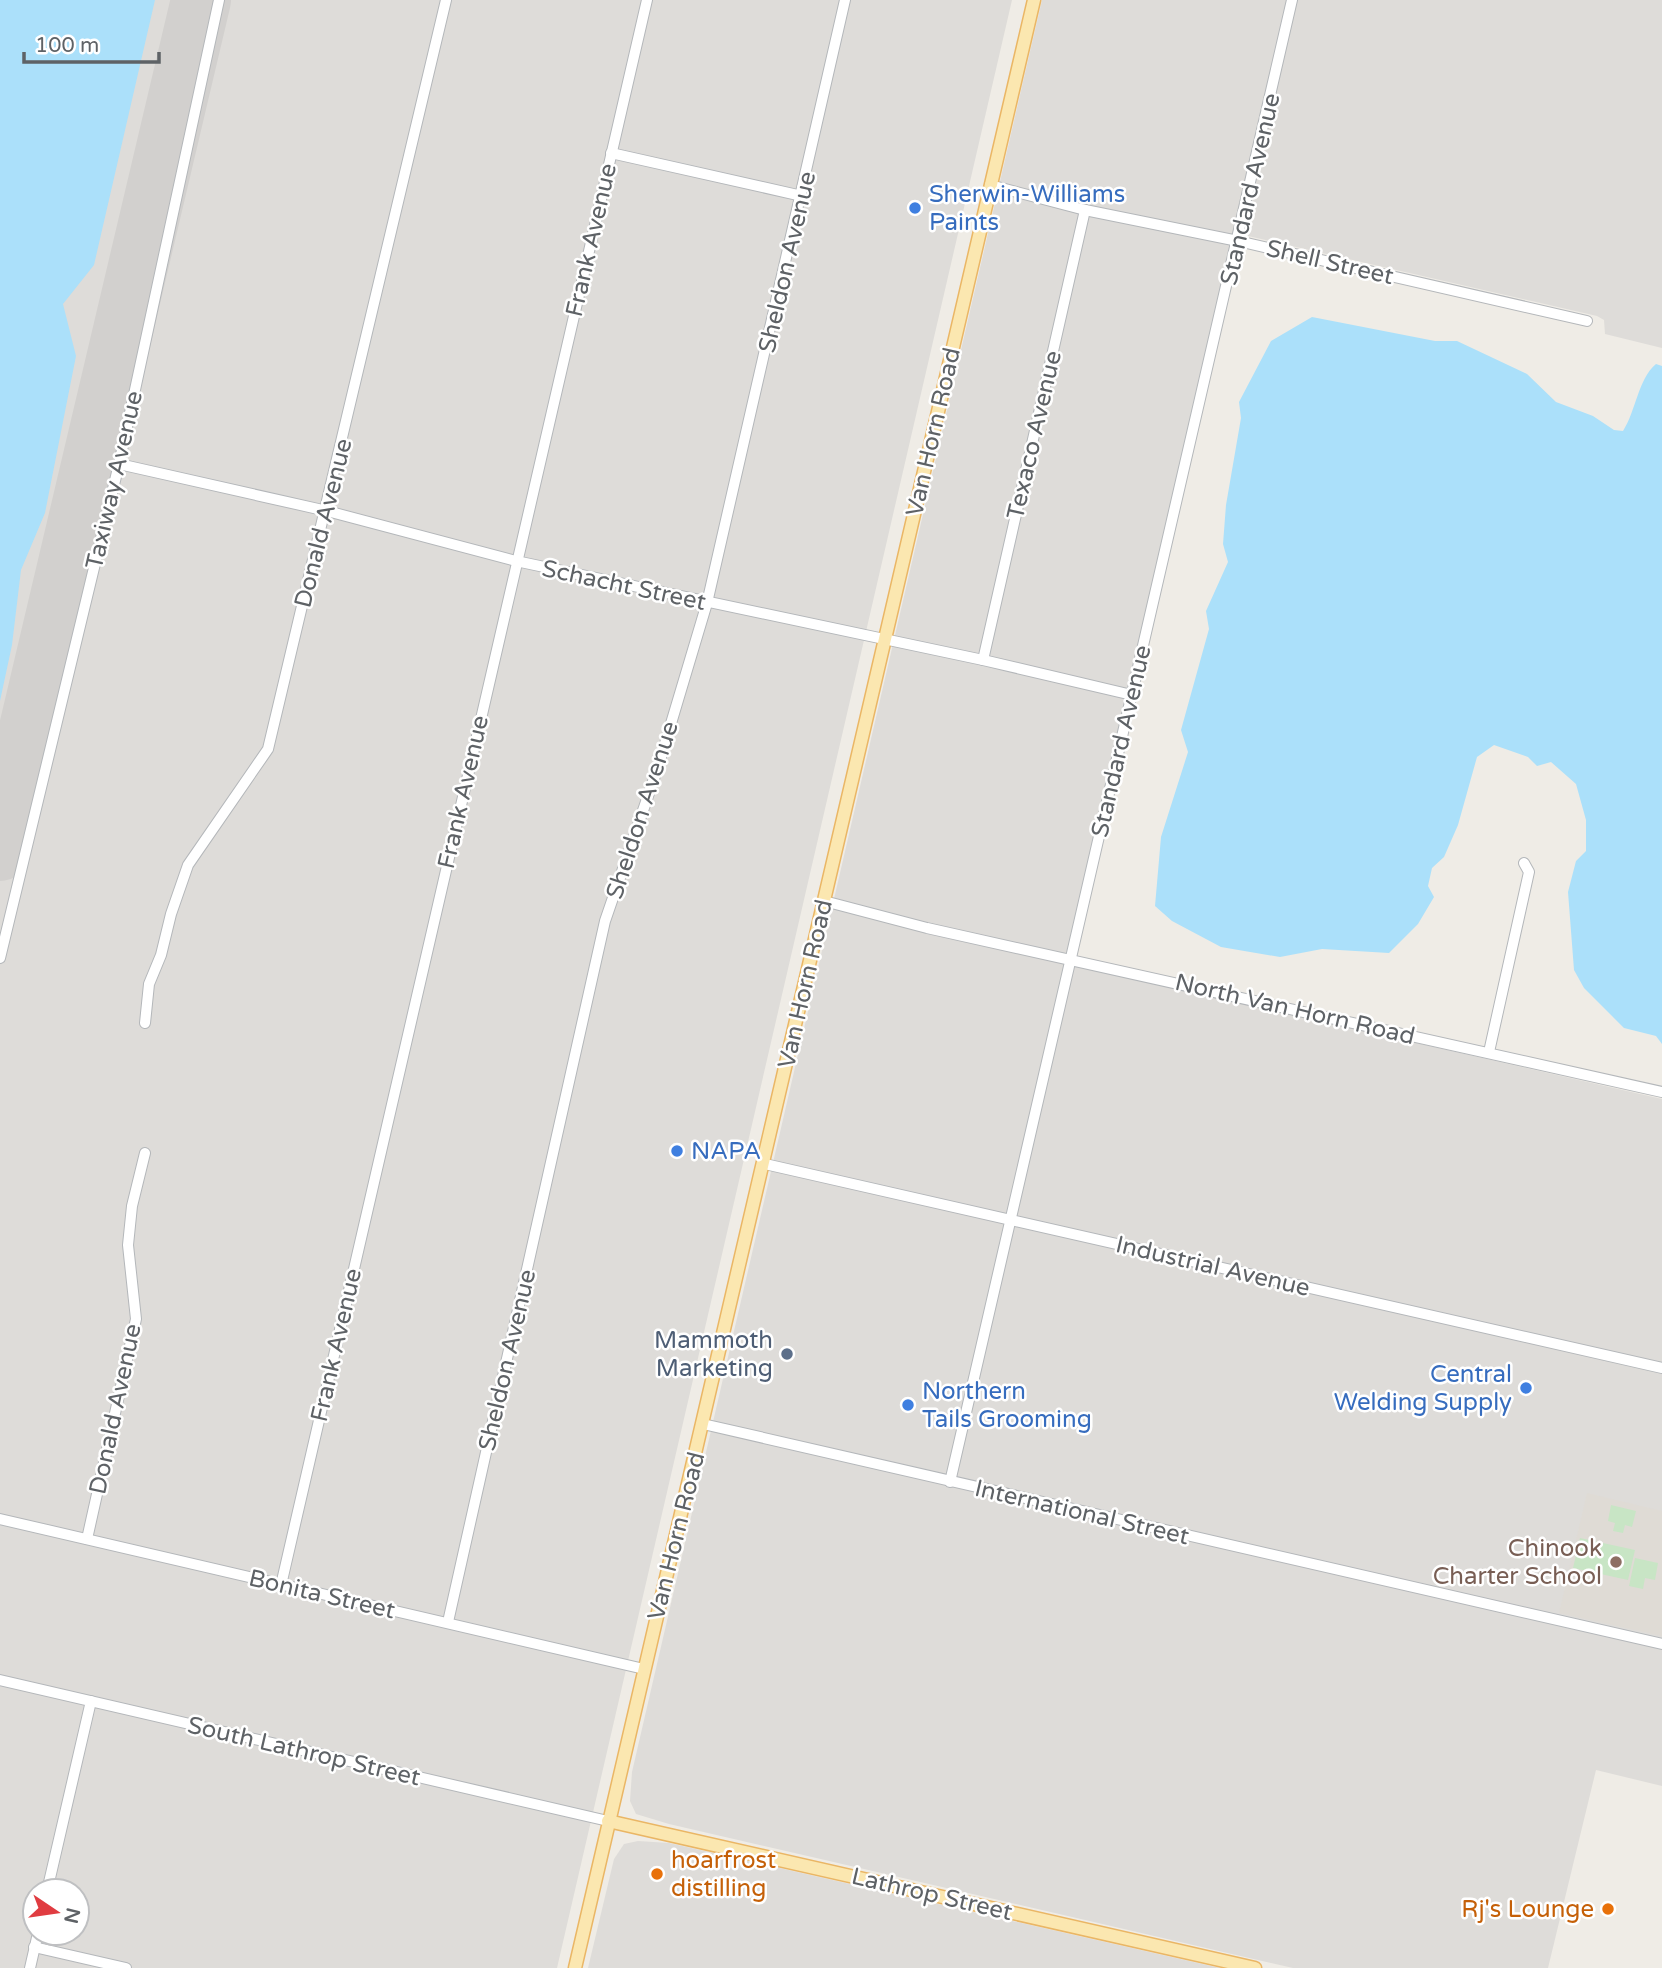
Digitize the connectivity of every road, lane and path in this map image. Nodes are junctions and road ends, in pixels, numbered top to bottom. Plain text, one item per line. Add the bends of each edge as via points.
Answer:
1 (219, 0) edge
2 (446, 0) edge
3 (647, 0) edge
4 (845, 0) edge
5 (1034, 0) edge
6 (1292, 0) edge
7 (611, 153) junction
8 (990, 185) junction
9 (802, 196) junction
10 (1085, 209) junction
11 (1238, 241) junction
12 (1587, 321) dead end
13 (119, 464) junction
14 (327, 512) junction
15 (516, 561) junction
16 (707, 603) junction
17 (885, 639) junction
18 (983, 660) junction
19 (1132, 695) junction
20 (1524, 863) dead end
21 (824, 901) junction
22 (0, 958) edge
23 (1071, 959) junction
24 (145, 1023) dead end
25 (1489, 1052) junction
26 (1662, 1092) edge
27 (145, 1153) dead end
28 (765, 1164) junction
29 (1010, 1219) junction
30 (1662, 1368) edge
31 (703, 1424) junction
32 (950, 1482) junction
33 (0, 1519) edge
34 (88, 1539) junction
35 (281, 1585) junction
36 (448, 1622) junction
37 (1662, 1644) edge
38 (643, 1669) junction
39 (0, 1680) edge
40 (90, 1701) junction
41 (608, 1821) junction
42 (50, 1877) edge
43 (34, 1947) joint
44 (30, 1968) edge
45 (126, 1968) edge
46 (575, 1968) edge
47 (1255, 1968) edge

1 - 13 street, Taxiway Avenue
2 - 14 street, Donald Avenue
3 - 7 street, Frank Avenue
4 - 9 street, Sheldon Avenue
5 - 8 main road, Van Horn Road
6 - 11 street, Standard Avenue
7 - 9 street
7 - 15 street, Frank Avenue
8 - 10 street, Shell Street
8 - 17 main road, Van Horn Road
9 - 16 street, Sheldon Avenue
10 - 11 street, Shell Street
10 - 18 street, Texaco Avenue
11 - 12 street, Shell Street
11 - 19 street, Standard Avenue
13 - 14 street, Schacht Street
13 - 22 street, Taxiway Avenue
14 - 15 street, Schacht Street
14 - 24 street, Donald Avenue via 268,749 188,865 149,984
15 - 16 street, Schacht Street
15 - 35 street, Frank Avenue
16 - 17 street, Schacht Street
16 - 36 street, Sheldon Avenue via 605,921
17 - 18 street, Schacht Street
17 - 21 main road, Van Horn Road
18 - 19 street, Schacht Street
19 - 23 street, Standard Avenue
20 - 25 street via 1529,872
21 - 23 street, North Van Horn Road
21 - 28 main road, Van Horn Road
23 - 25 street, North Van Horn Road
23 - 29 street, Standard Avenue
25 - 26 street, North Van Horn Road
27 - 34 street, Donald Avenue via 128,1245 136,1319
28 - 29 street, Industrial Avenue
28 - 31 main road, Van Horn Road
29 - 30 street, Industrial Avenue
29 - 32 street, Standard Avenue
31 - 32 street, International Street
31 - 38 main road, Van Horn Road
32 - 37 street, International Street
33 - 34 street, Bonita Street
34 - 35 street, Bonita Street
35 - 36 street, Bonita Street
36 - 38 street, Bonita Street
38 - 41 main road, Van Horn Road
39 - 40 street, South Lathrop Street
40 - 41 street, South Lathrop Street
40 - 42 street
41 - 46 main road, Van Horn Road
41 - 47 main road, Lathrop Street
43 - 44 street
43 - 45 street

